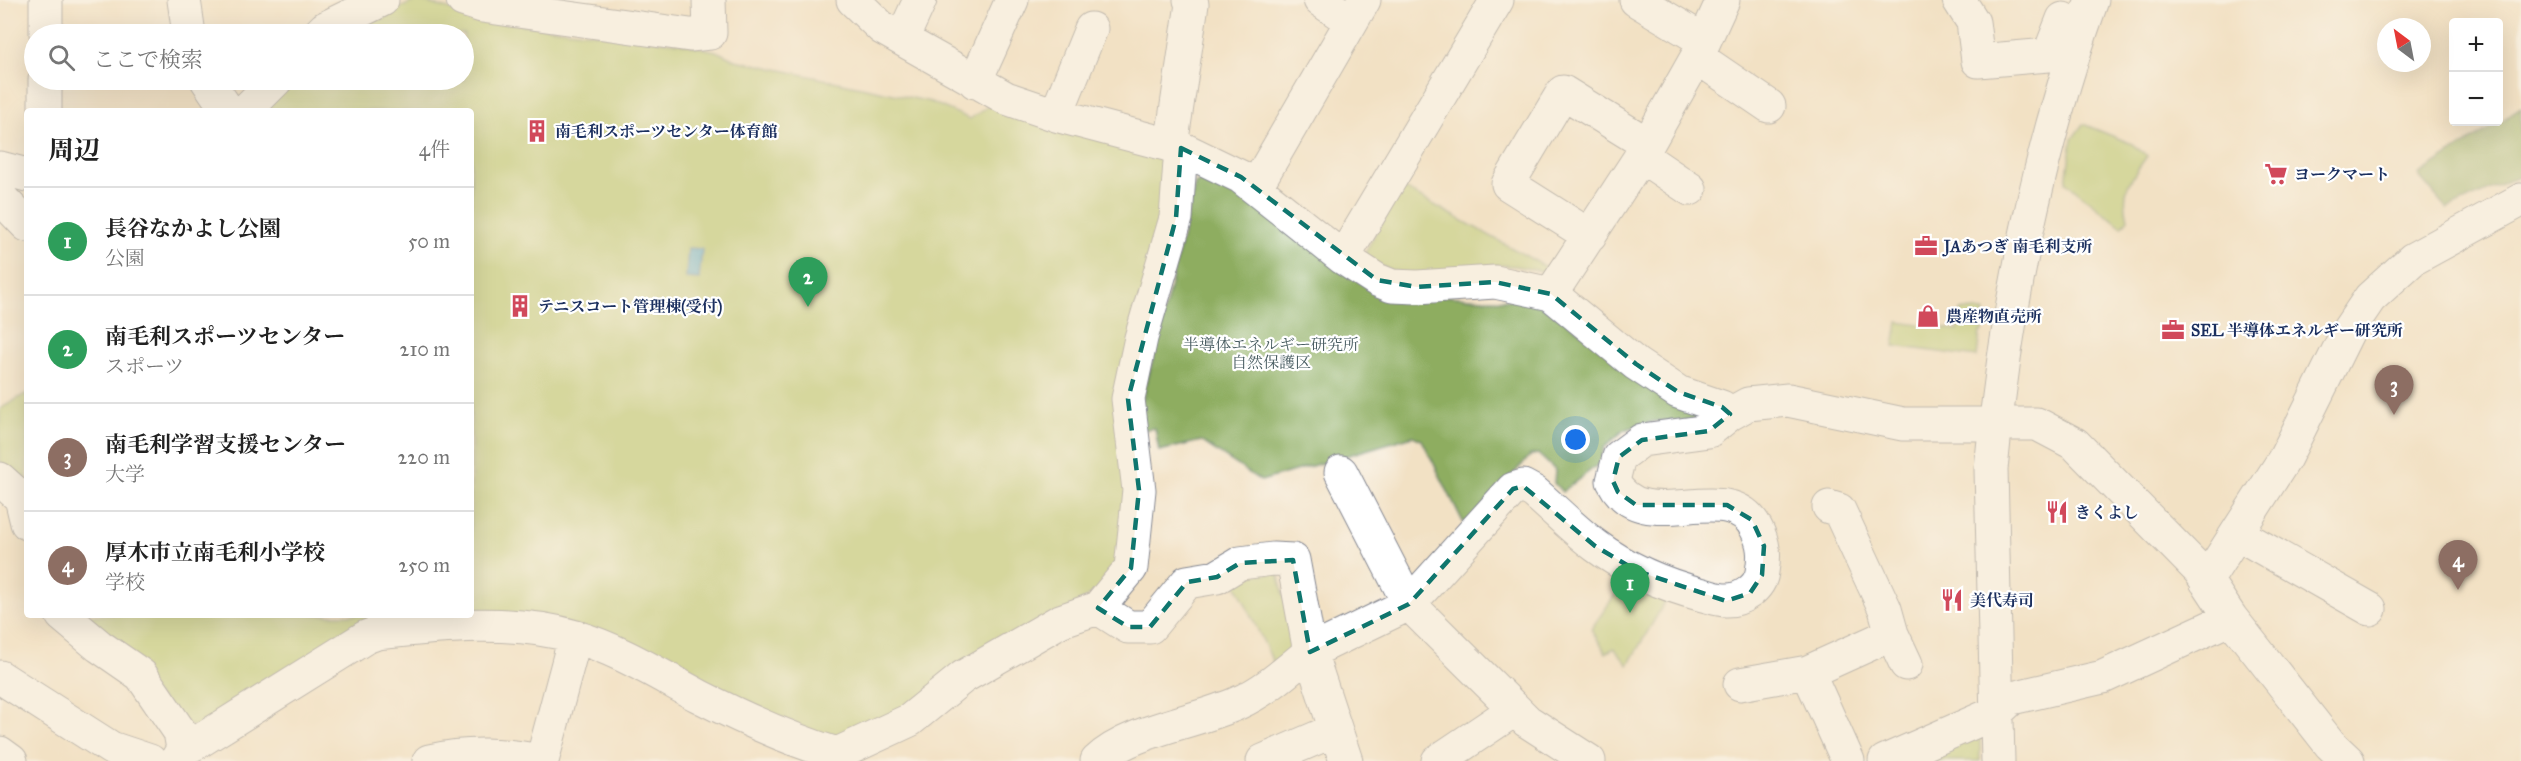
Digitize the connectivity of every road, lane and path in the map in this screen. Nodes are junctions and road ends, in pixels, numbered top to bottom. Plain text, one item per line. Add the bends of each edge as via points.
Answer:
1 (46, 0) edge
2 (184, 0) edge
3 (382, 0) edge
4 (463, 0) edge
5 (710, 0) edge
6 (853, 0) edge
7 (920, 0) edge
8 (1012, 0) edge
9 (1190, 0) edge
10 (1320, 0) edge
11 (1497, 0) edge
12 (1636, 0) edge
13 (1723, 0) edge
14 (1959, 0) edge
15 (2092, 0) edge
16 (1357, 11) edge
17 (2063, 19) dead end
18 (321, 21) edge
19 (46, 24) edge
20 (188, 24) edge
21 (1091, 29) dead end
22 (902, 39) junction
23 (1700, 49) junction
24 (975, 82) junction
25 (45, 90) edge
26 (214, 90) edge
27 (266, 90) edge
28 (1769, 106) dead end
29 (45, 108) edge
30 (226, 108) edge
31 (248, 108) edge
32 (1056, 115) junction
33 (1176, 147) junction
34 (1644, 150) junction
35 (0, 168) edge
36 (24, 174) edge
37 (1255, 188) junction
38 (1690, 189) dead end
39 (0, 197) edge
40 (2521, 200) edge
41 (24, 222) edge
42 (1590, 236) junction
43 (1344, 258) junction
44 (1551, 294) junction
45 (1730, 414) junction
46 (1995, 424) junction
47 (1341, 472) dead end
48 (0, 479) edge
49 (1829, 507) dead end
50 (24, 510) edge
51 (2238, 534) junction
52 (2206, 581) junction
53 (1409, 604) junction
54 (1098, 608) junction
55 (2370, 609) dead end
56 (66, 618) edge
57 (2231, 618) junction
58 (1892, 634) junction
59 (575, 637) junction
60 (1310, 652) junction
61 (1906, 664) dead end
62 (1808, 672) junction
63 (0, 677) edge
64 (1740, 684) dead end
65 (1514, 710) junction
66 (1997, 712) junction
67 (1335, 730) junction
68 (0, 753) edge
69 (180, 755) edge
70 (11, 761) edge
71 (150, 761) edge
72 (429, 761) edge
73 (542, 761) edge
74 (1097, 761) edge
75 (1263, 761) edge
76 (1346, 761) edge
77 (1438, 761) edge
78 (1589, 761) edge
79 (1848, 761) edge
80 (1886, 761) edge
81 (1998, 761) edge
82 (2348, 761) edge

1 - 19 street
2 - 20 street
3 - 18 street
4 - 5 street via 482,6 690,35 710,33
6 - 22 street via 882,28
7 - 22 street
8 - 24 street
9 - 33 street
10 - 16 street
11 - 43 street
12 - 23 street
13 - 23 street
14 - 17 street via 1973,22 1978,61 2049,55
15 - 46 street via 2051,127 2004,351
16 - 37 street
21 - 32 street
22 - 24 street
23 - 28 street
23 - 34 street
24 - 32 street via 1006,98
25 - 29 street
26 - 30 street
27 - 31 street
32 - 33 street
33 - 37 street via 1241,177
33 - 54 street via 1176,218 1141,338 1128,399 1139,490 1131,568
34 - 38 street
34 - 42 street
34 - 42 street via 1563,92 1508,184
35 - 36 street
37 - 43 street
39 - 41 street
40 - 51 street via 2413,259 2370,298 2349,329 2285,458
42 - 44 street
43 - 44 street via 1392,286 1495,282
44 - 45 street via 1636,364 1678,392 1722,407
45 - 46 street via 1748,404 1788,400 1903,424
45 - 53 street via 1709,431 1642,440 1619,458 1612,481 1618,492 1636,505 1727,505 1742,511 1752,520 1764,546 1762,575 1750,593 1726,601 1676,588 1637,571 1595,546 1524,486 1513,489
46 - 52 street via 2037,424 2075,444
46 - 66 street via 1991,469
47 - 53 street
48 - 50 street via 21,498
49 - 58 street via 1839,510 1885,609
51 - 52 street
51 - 55 street
52 - 57 street
53 - 60 street
53 - 65 street
54 - 59 street via 1060,621 963,677 909,720 837,754 764,728 627,657
54 - 60 street via 1128,627 1150,627 1187,582 1217,577 1240,563 1293,554
56 - 69 street via 141,675 180,732
57 - 66 street via 2103,677 2012,698
57 - 82 street via 2330,744
58 - 61 street
58 - 62 street
59 - 69 street via 520,627 467,625 377,633
59 - 73 street
60 - 67 street
60 - 74 street via 1265,688 1237,704 1125,742
62 - 64 street
62 - 79 street
63 - 71 street via 111,747
65 - 77 street
65 - 78 street
66 - 80 street
66 - 81 street
67 - 75 street
67 - 76 street
68 - 70 street
72 - 73 street via 460,754

